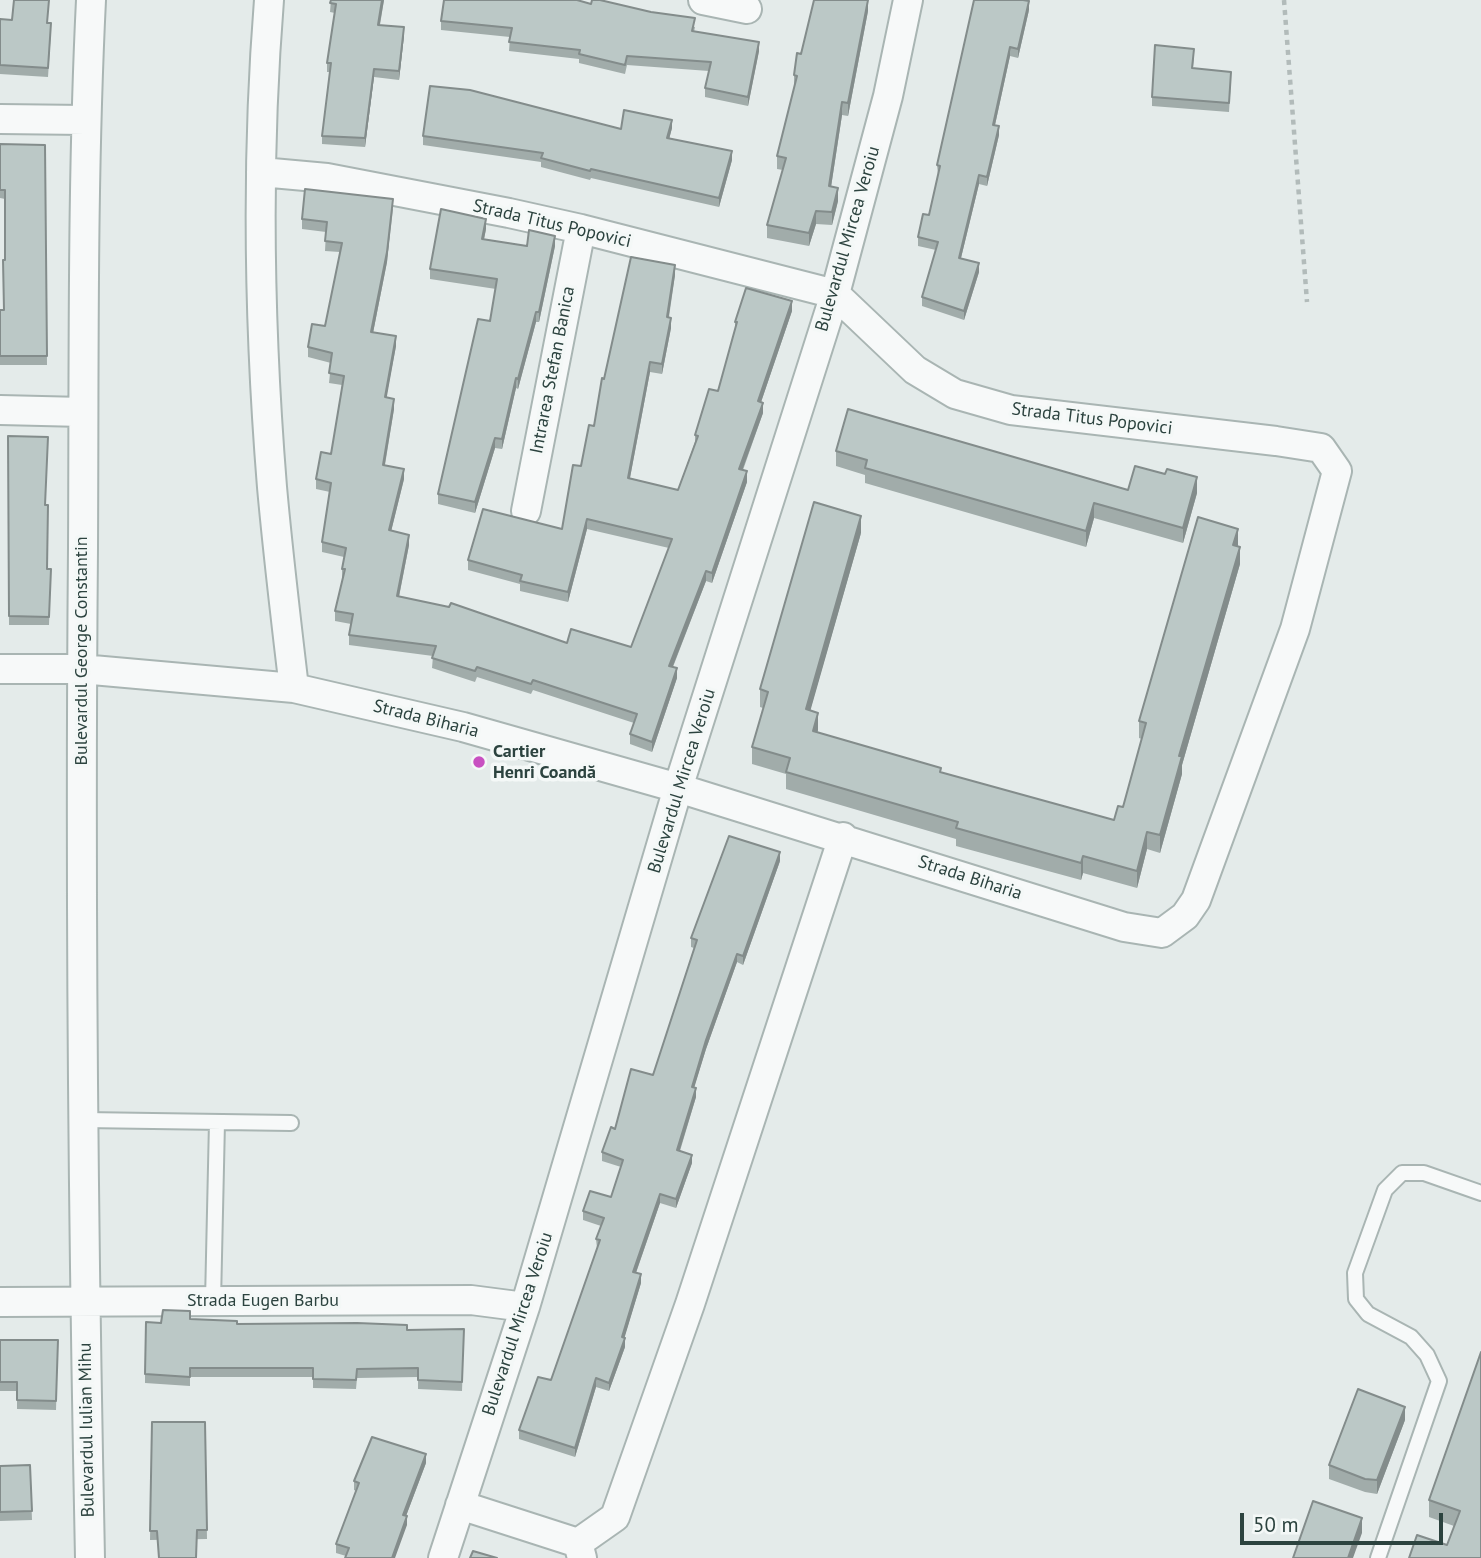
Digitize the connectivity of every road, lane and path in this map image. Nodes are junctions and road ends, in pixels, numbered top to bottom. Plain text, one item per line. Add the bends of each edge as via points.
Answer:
1 (91, 0) edge
2 (269, 0) edge
3 (703, 0) edge
4 (908, 0) edge
5 (1284, 0) edge
6 (747, 9) dead end
7 (0, 119) edge
8 (85, 120) junction
9 (261, 172) junction
10 (581, 229) junction
11 (835, 294) junction
12 (1307, 302) dead end
13 (0, 410) edge
14 (83, 411) junction
15 (526, 511) dead end
16 (0, 669) edge
17 (82, 669) junction
18 (293, 688) junction
19 (678, 788) junction
20 (843, 837) junction
21 (1161, 933) joint
22 (84, 1120) junction
23 (217, 1122) junction
24 (291, 1123) dead end
25 (1481, 1193) edge
26 (213, 1301) junction
27 (0, 1302) edge
28 (85, 1302) junction
29 (525, 1307) junction
30 (460, 1505) junction
31 (580, 1551) edge
32 (90, 1558) edge
33 (443, 1558) edge
34 (1378, 1558) edge

1 - 8 street, Bulevardul George Constantin
2 - 9 street
3 - 6 street
4 - 11 street, Bulevardul Mircea Veroiu via 888,96
5 - 12 path
7 - 8 street
8 - 14 street, Bulevardul George Constantin
9 - 10 street, Strada Titus Popovici via 327,178
9 - 18 street via 267,417
10 - 11 street, Strada Titus Popovici
10 - 15 street, Intrarea Stefan Banica
11 - 19 street, Bulevardul Mircea Veroiu
11 - 21 street, Strada Titus Popovici via 915,370 955,394 1010,410 1321,448 1337,471 1295,629 1196,900 1185,916
13 - 14 street
14 - 17 street, Bulevardul George Constantin
16 - 17 street, Strada Biharia
17 - 18 street, Strada Biharia
17 - 22 street, Bulevardul George Constantin
18 - 19 street, Strada Biharia via 463,727
19 - 20 street, Strada Biharia
19 - 29 street, Bulevardul Mircea Veroiu
20 - 21 street, Strada Biharia via 1125,927
20 - 31 street via 615,1517
22 - 23 lane
22 - 28 street, Bulevardul George Constantin
23 - 24 lane
23 - 26 lane
25 - 34 lane via 1424,1173 1402,1173 1385,1190 1355,1273 1356,1299 1368,1314 1411,1337 1427,1355 1439,1381
26 - 28 street, Strada Eugen Barbu
26 - 29 street, Strada Eugen Barbu via 471,1300
27 - 28 street, Strada Eugen Barbu
28 - 32 street, Bulevardul Iulian Mihu
29 - 30 street, Bulevardul Mircea Veroiu
30 - 31 street
30 - 33 street, Bulevardul Mircea Veroiu

